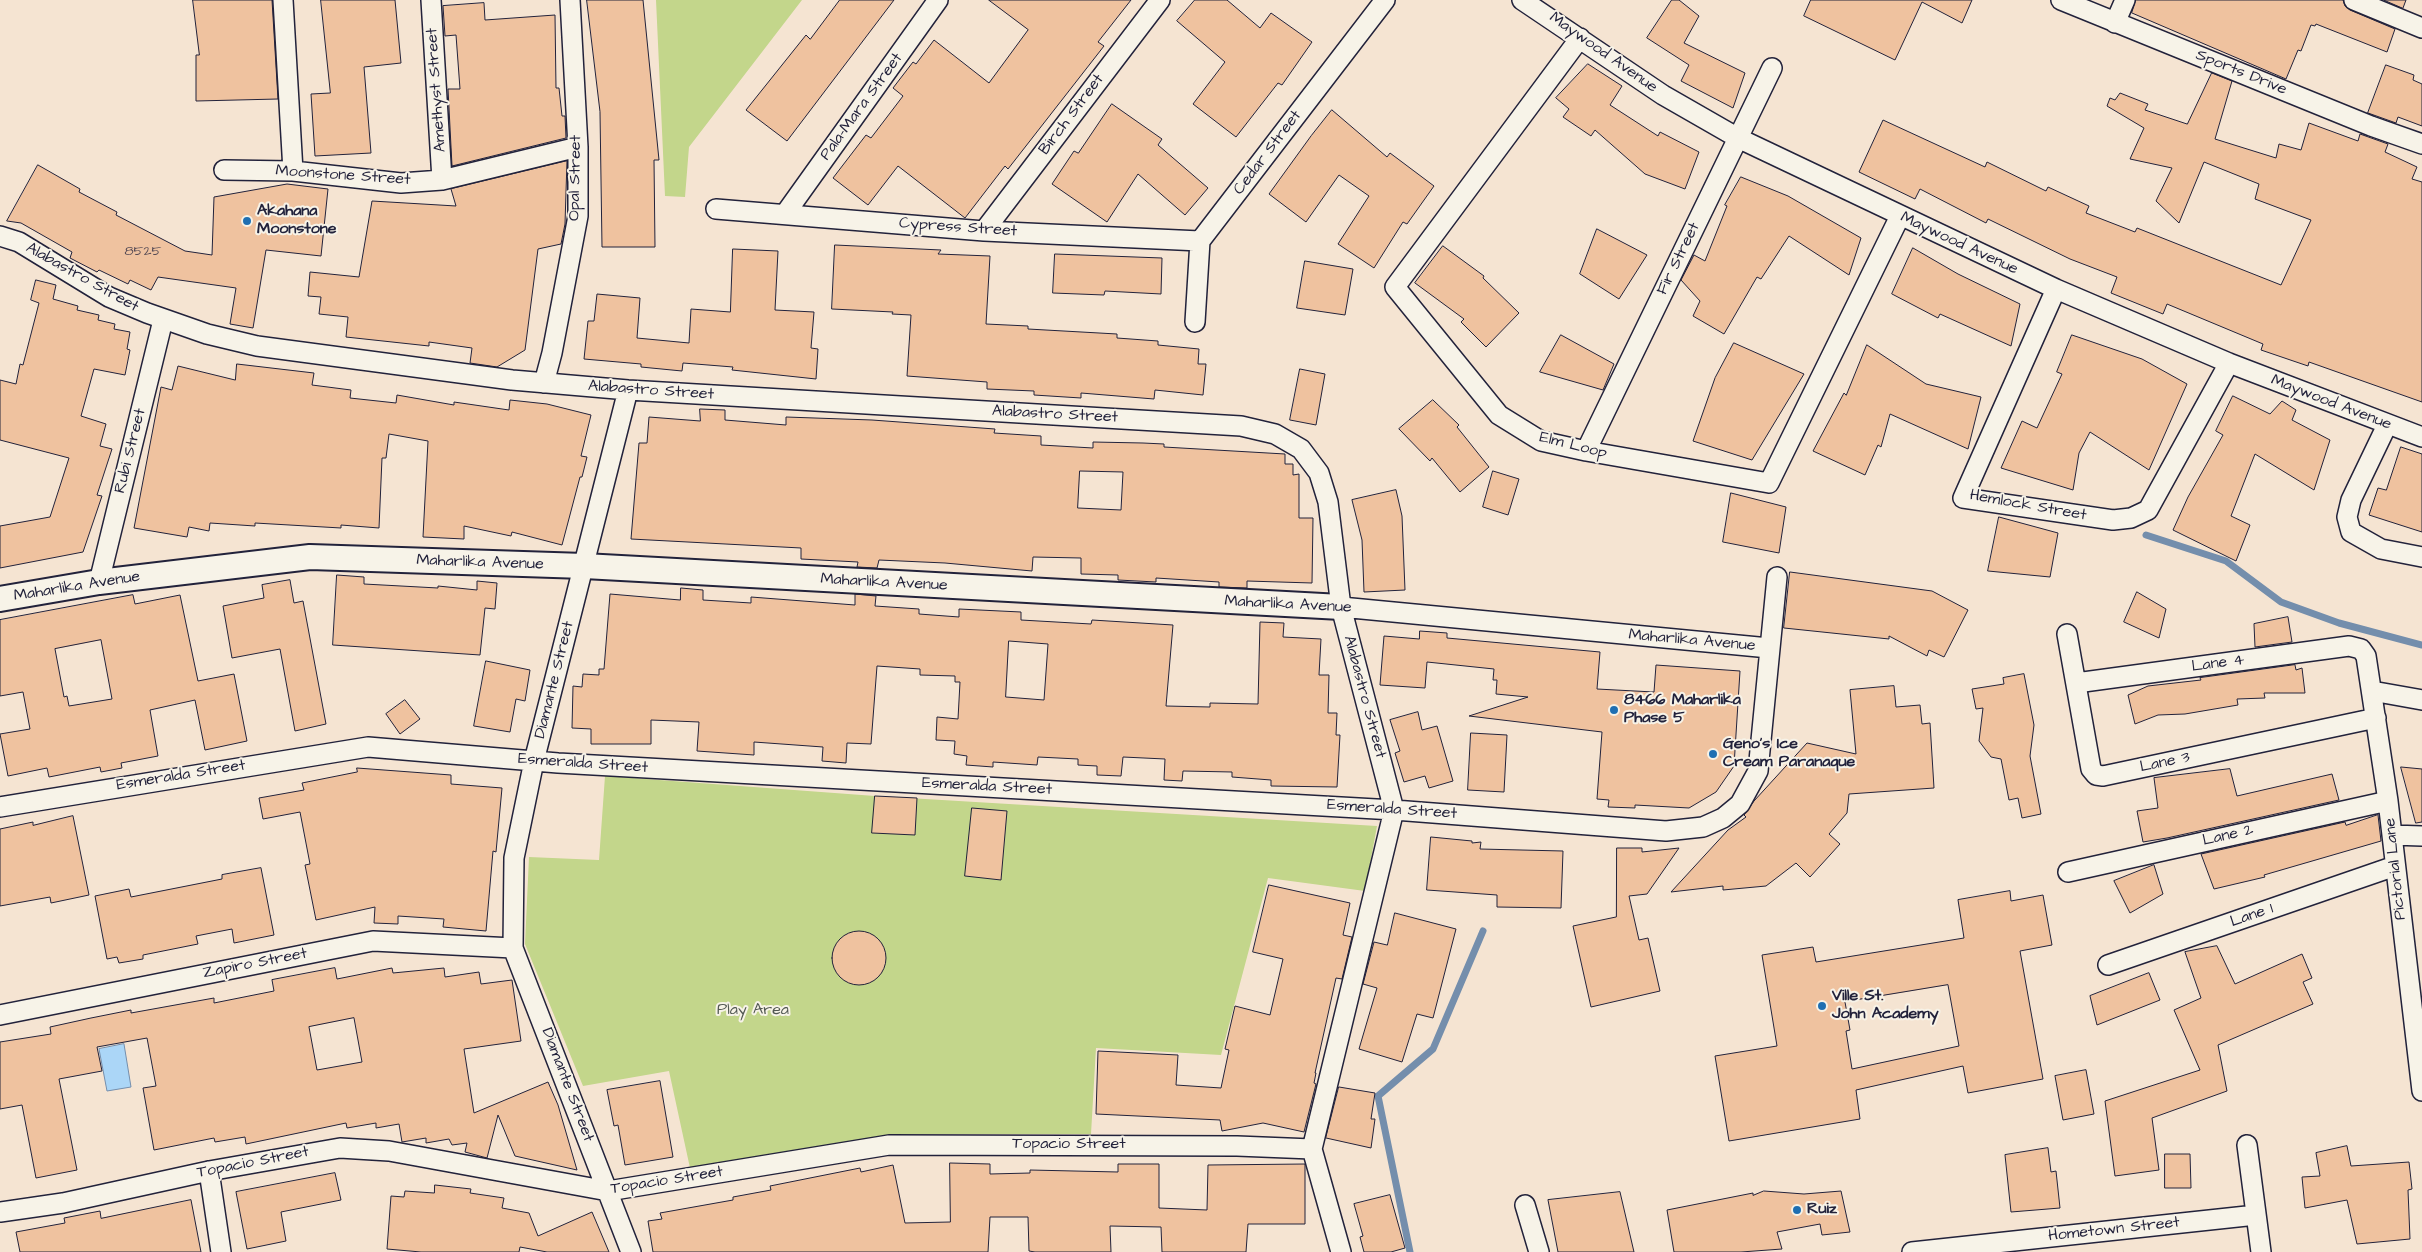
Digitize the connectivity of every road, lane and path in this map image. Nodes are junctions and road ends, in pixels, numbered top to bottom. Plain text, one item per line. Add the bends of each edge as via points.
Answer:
1 (283, 0) edge
2 (431, 0) edge
3 (570, 0) edge
4 (938, 0) edge
5 (1160, 0) edge
6 (1385, 0) edge
7 (1522, 0) edge
8 (2061, 0) edge
9 (2124, 0) edge
10 (2354, 0) edge
11 (2115, 23) junction
12 (2422, 28) edge
13 (1580, 38) junction
14 (1772, 68) dead end
15 (1738, 138) junction
16 (2422, 144) edge
17 (578, 147) junction
18 (224, 170) dead end
19 (293, 171) junction
20 (442, 180) junction
21 (716, 209) dead end
22 (785, 214) junction
23 (1900, 216) junction
24 (984, 231) junction
25 (0, 236) edge
26 (1200, 241) junction
27 (2056, 290) junction
28 (163, 320) junction
29 (1195, 322) dead end
30 (2229, 363) junction
31 (544, 383) junction
32 (628, 390) junction
33 (2388, 425) junction
34 (2422, 437) edge
35 (1586, 451) junction
36 (2422, 557) edge
37 (584, 566) junction
38 (1777, 577) dead end
39 (99, 582) junction
40 (0, 599) edge
41 (1341, 607) junction
42 (2067, 634) dead end
43 (1769, 648) junction
44 (2361, 649) joint
45 (2076, 684) junction
46 (2372, 691) junction
47 (2422, 700) edge
48 (2376, 718) junction
49 (534, 761) junction
50 (2388, 801) junction
51 (0, 807) edge
52 (1394, 810) junction
53 (2392, 835) junction
54 (2422, 836) edge
55 (2395, 866) junction
56 (2068, 872) dead end
57 (513, 948) junction
58 (2108, 965) dead end
59 (0, 1015) edge
60 (2422, 1091) edge
61 (2247, 1145) dead end
62 (1312, 1149) junction
63 (209, 1171) junction
64 (608, 1192) junction
65 (1525, 1205) dead end
66 (0, 1212) edge
67 (2256, 1215) junction
68 (221, 1252) edge
69 (632, 1252) edge
70 (1341, 1252) edge
71 (1539, 1252) edge
72 (1912, 1252) edge
73 (2261, 1252) edge

1 - 19 street
2 - 20 street, Amethyst Street
3 - 17 street, Opal Street
4 - 22 street, Pala-Mara Street
5 - 24 street, Birch Street
6 - 26 street, Cedar Street
7 - 13 street, Maywood Avenue
8 - 11 street, Sports Drive
9 - 11 street
10 - 12 street
11 - 16 street, Sports Drive
13 - 15 street, Maywood Avenue via 1662,95
13 - 35 street, Elm Loop via 1394,287 1499,415 1541,440
14 - 15 street, Fir Street
15 - 23 street, Maywood Avenue
15 - 35 street, Fir Street
17 - 20 street, Moonstone Street
17 - 31 street, Opal Street via 578,216
18 - 19 street, Moonstone Street
19 - 20 street, Moonstone Street via 401,183
21 - 22 street, Cypress Street
22 - 24 street, Cypress Street
23 - 27 street, Maywood Avenue
23 - 35 street, Elm Loop via 1768,482
24 - 26 street, Cypress Street
25 - 28 street, Alabastro Street via 19,242 109,296
26 - 29 street
27 - 30 street, Maywood Avenue
27 - 30 street, Hemlock Street via 1963,498 2113,520 2131,518 2148,510
28 - 31 street, Alabastro Street via 257,346
28 - 39 street, Rubi Street
30 - 33 street, Maywood Avenue
31 - 32 street, Alabastro Street
32 - 37 street, Diamante Street
32 - 41 street, Alabastro Street via 1241,426 1275,434 1301,449 1318,473 1328,502
33 - 34 street, Maywood Avenue
33 - 36 street via 2350,500 2347,517 2352,532 2381,549
37 - 39 street, Maharlika Avenue via 310,557
37 - 41 street, Maharlika Avenue
37 - 49 street, Diamante Street
38 - 43 street, Esmeralda Street
39 - 40 street, Maharlika Avenue
41 - 43 street, Maharlika Avenue
41 - 52 street, Alabastro Street
42 - 45 street, Lane 3
43 - 52 street, Esmeralda Street via 1758,772 1740,804 1723,818 1703,827 1666,831
44 - 45 street, Lane 4 via 2349,646
44 - 46 street, Pictorial Lane via 2366,656
45 - 48 street, Lane 3 via 2091,769 2096,775 2103,776
46 - 47 street
46 - 48 street, Pictorial Lane
48 - 50 street, Pictorial Lane
49 - 51 street, Esmeralda Street via 368,746
49 - 52 street, Esmeralda Street
49 - 57 street, Diamante Street via 514,858
50 - 53 street, Pictorial Lane
50 - 56 street, Lane 2
52 - 62 street, Alabastro Street
53 - 54 street
53 - 55 street, Pictorial Lane
55 - 58 street, Lane 1
55 - 60 street, Pictorial Lane
57 - 59 street, Zapiro Street via 373,941
57 - 64 street, Diamante Street
61 - 67 street
62 - 64 street, Topacio Street via 889,1145
62 - 70 street, Alabastro Street
63 - 64 street, Topacio Street via 340,1148 389,1151
63 - 66 street, Topacio Street via 63,1203
63 - 68 street
64 - 69 street, Diamante Street
65 - 71 street
67 - 72 street, Hometown Street
67 - 73 street

